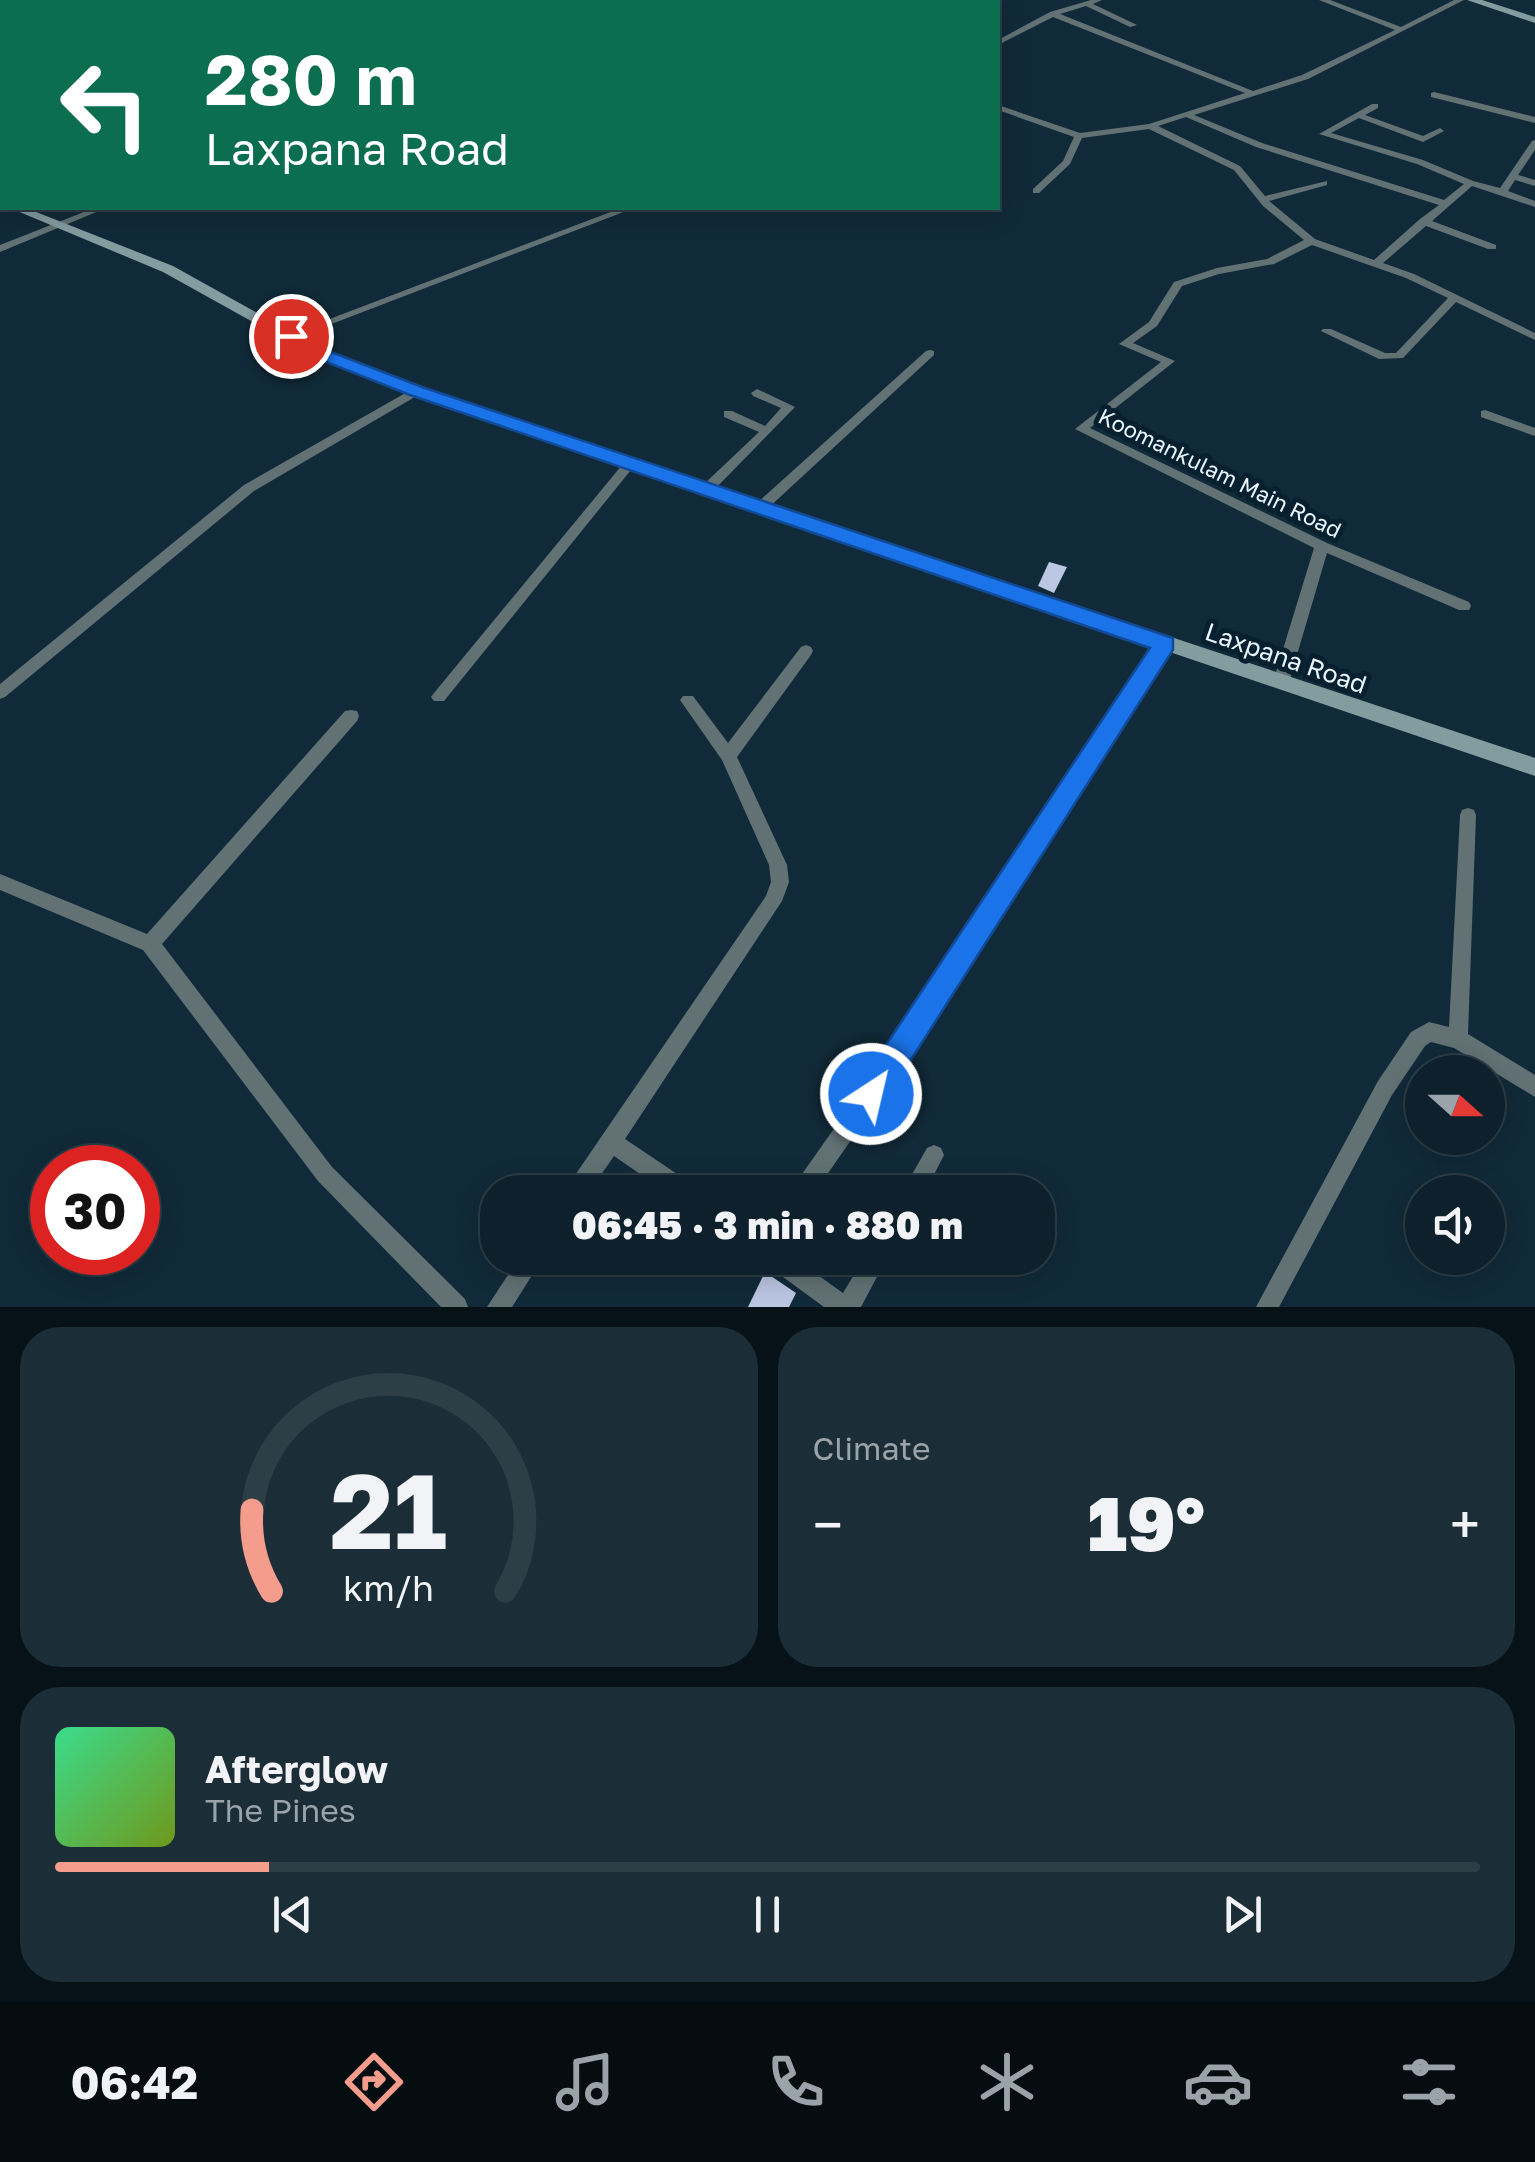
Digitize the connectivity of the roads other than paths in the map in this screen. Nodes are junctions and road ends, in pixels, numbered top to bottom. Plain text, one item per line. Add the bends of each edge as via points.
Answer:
1 (1098, 0) edge
2 (1323, 0) edge
3 (1434, 0) edge
4 (1472, 0) edge
5 (1457, 3) edge
6 (1087, 4) junction
7 (1054, 14) junction
8 (1535, 20) edge
9 (1133, 25) dead end
10 (1400, 29) junction
11 (1000, 43) edge
12 (1252, 93) junction
13 (1434, 95) dead end
14 (1375, 106) dead end
15 (1478, 107) junction
16 (1000, 108) edge
17 (1184, 114) junction
18 (1358, 114) junction
19 (1466, 117) dead end
20 (1535, 120) edge
21 (1150, 126) junction
22 (1440, 131) dead end
23 (1080, 136) junction
24 (1535, 143) edge
25 (1514, 177) junction
26 (1470, 182) junction
27 (1324, 184) dead end
28 (1535, 184) edge
29 (1036, 191) dead end
30 (1502, 192) junction
31 (1263, 200) junction
32 (1442, 203) junction
33 (1535, 204) edge
34 (22, 210) edge
35 (96, 210) edge
36 (619, 210) edge
37 (1423, 220) junction
38 (63, 224) junction
39 (1311, 241) junction
40 (1492, 248) dead end
41 (0, 249) edge
42 (1376, 264) junction
43 (1454, 298) junction
44 (1327, 331) dead end
45 (291, 336) junction
46 (1535, 337) edge
47 (930, 352) dead end
48 (416, 391) junction
49 (756, 392) dead end
50 (728, 414) dead end
51 (1485, 414) dead end
52 (767, 430) junction
53 (1535, 432) edge
54 (631, 462) junction
55 (707, 489) junction
56 (761, 507) junction
57 (1322, 546) junction
58 (1464, 606) dead end
59 (1165, 644) junction
60 (806, 651) dead end
61 (1281, 682) junction
62 (0, 693) edge
63 (440, 696) dead end
64 (688, 700) dead end
65 (351, 716) dead end
66 (728, 756) junction
67 (1535, 767) edge
68 (1468, 815) dead end
69 (0, 882) edge
70 (150, 944) junction
71 (1458, 1039) junction
72 (1535, 1087) edge
73 (612, 1142) junction
74 (934, 1154) dead end
75 (589, 1175) edge
76 (660, 1175) edge
77 (816, 1175) edge
78 (922, 1175) edge
79 (520, 1275) edge
80 (800, 1275) edge
81 (866, 1275) edge
82 (457, 1307) edge
83 (498, 1307) edge
84 (846, 1307) edge
85 (1267, 1307) edge

1 - 6 street
2 - 10 street
3 - 5 street
4 - 8 street
5 - 10 street
6 - 7 street
6 - 9 street
7 - 11 street
7 - 12 street
10 - 12 street via 1305,78
12 - 17 street
13 - 15 street
14 - 18 street
15 - 19 street
15 - 20 street
16 - 23 street
17 - 21 street
17 - 32 street
18 - 22 street via 1423,139
18 - 26 street via 1323,134
21 - 23 street
21 - 31 street via 1237,168
23 - 29 street via 1067,162
24 - 25 street
25 - 28 street
25 - 30 street
26 - 30 street
26 - 32 street
27 - 31 street
30 - 33 street
31 - 39 street
32 - 37 street
34 - 38 street, Laxpana Road
35 - 38 street
36 - 45 street
37 - 40 street
37 - 42 street
38 - 41 street
38 - 45 street, Laxpana Road via 168,270
39 - 42 street
39 - 57 street, Koomankulam Main Road via 1270,262 1178,284 1153,324 1125,344 1169,361 1081,430
42 - 43 street
43 - 44 street via 1399,356
43 - 46 street
45 - 48 street, Laxpana Road
47 - 56 street
48 - 54 street, Laxpana Road
48 - 62 street via 249,488
49 - 52 street via 789,408
50 - 52 street
51 - 53 street
52 - 55 street
54 - 55 street, Laxpana Road
54 - 63 street
55 - 56 street, Laxpana Road
56 - 59 street, Laxpana Road
57 - 58 street, Koomankulam Main Road
57 - 61 street
59 - 61 street, Laxpana Road
59 - 77 street
60 - 66 street
61 - 67 street, Laxpana Road
64 - 66 street
65 - 70 street
66 - 73 street via 780,882
68 - 71 street
69 - 70 street
70 - 82 street via 325,1174
71 - 72 street
71 - 85 street via 1430,1032 1418,1040
73 - 75 street
73 - 76 street
74 - 78 street
79 - 83 street
80 - 84 street
81 - 84 street

